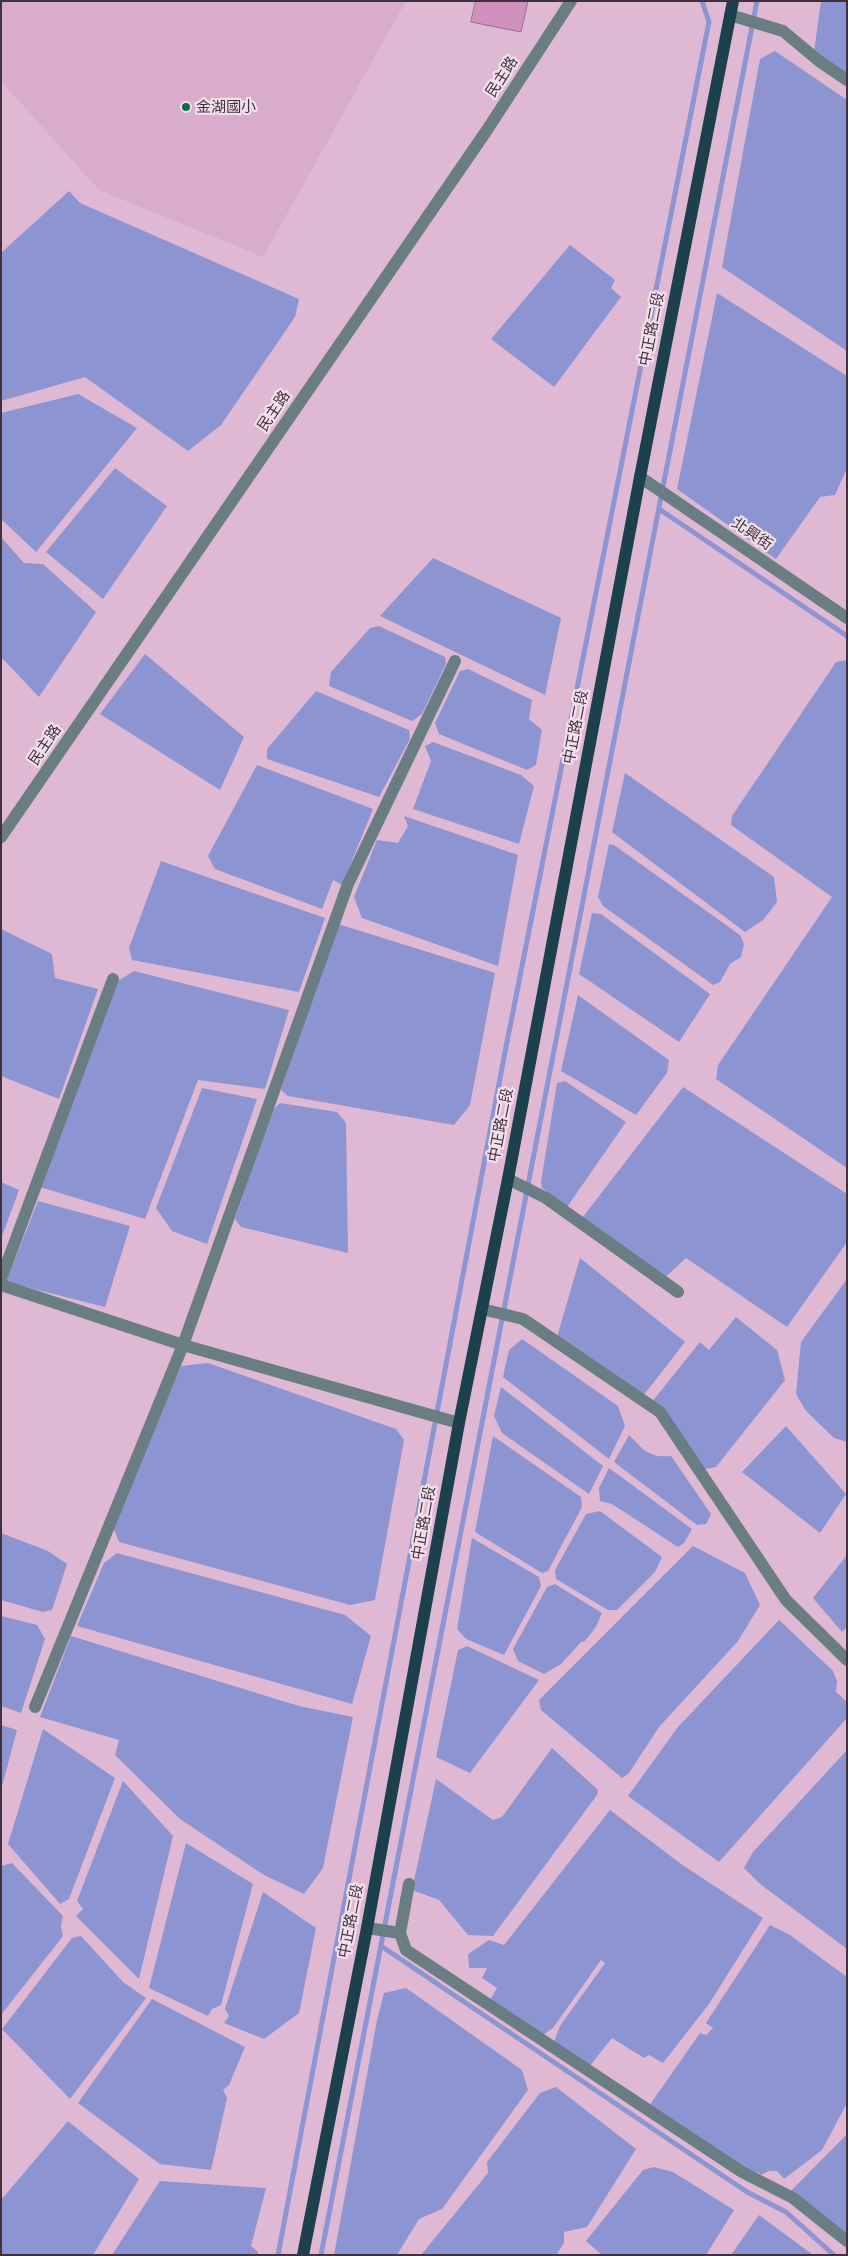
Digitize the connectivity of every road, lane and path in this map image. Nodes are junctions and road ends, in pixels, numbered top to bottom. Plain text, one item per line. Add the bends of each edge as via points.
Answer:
1 (571, 1) edge
2 (733, 1) edge
3 (730, 15) junction
4 (847, 80) edge
5 (640, 477) junction
6 (847, 618) edge
7 (456, 660) dead end
8 (1, 837) edge
9 (113, 979) dead end
10 (508, 1179) junction
11 (1, 1279) edge
12 (1, 1285) edge
13 (678, 1292) dead end
14 (482, 1309) junction
15 (183, 1345) junction
16 (459, 1423) junction
17 (847, 1660) edge
18 (36, 1707) dead end
19 (409, 1884) dead end
20 (366, 1928) junction
21 (400, 1933) junction
22 (847, 2241) edge
23 (303, 2255) edge

1 - 8 street, 民主路 via 487,130
2 - 3 main road, 中正路二段
3 - 4 street via 783,31
3 - 5 main road, 中正路二段
5 - 6 street, 北興街
5 - 10 main road, 中正路二段
7 - 15 street via 348,884
9 - 11 street
10 - 13 street via 546,1198
10 - 14 main road, 中正路二段
12 - 15 street
14 - 16 main road, 中正路二段
14 - 17 street via 523,1319 660,1412 786,1600
15 - 16 street
15 - 18 street
16 - 20 main road, 中正路二段
19 - 21 street
20 - 21 street
20 - 23 main road, 中正路二段
21 - 22 street via 406,1950 742,2172 793,2198

